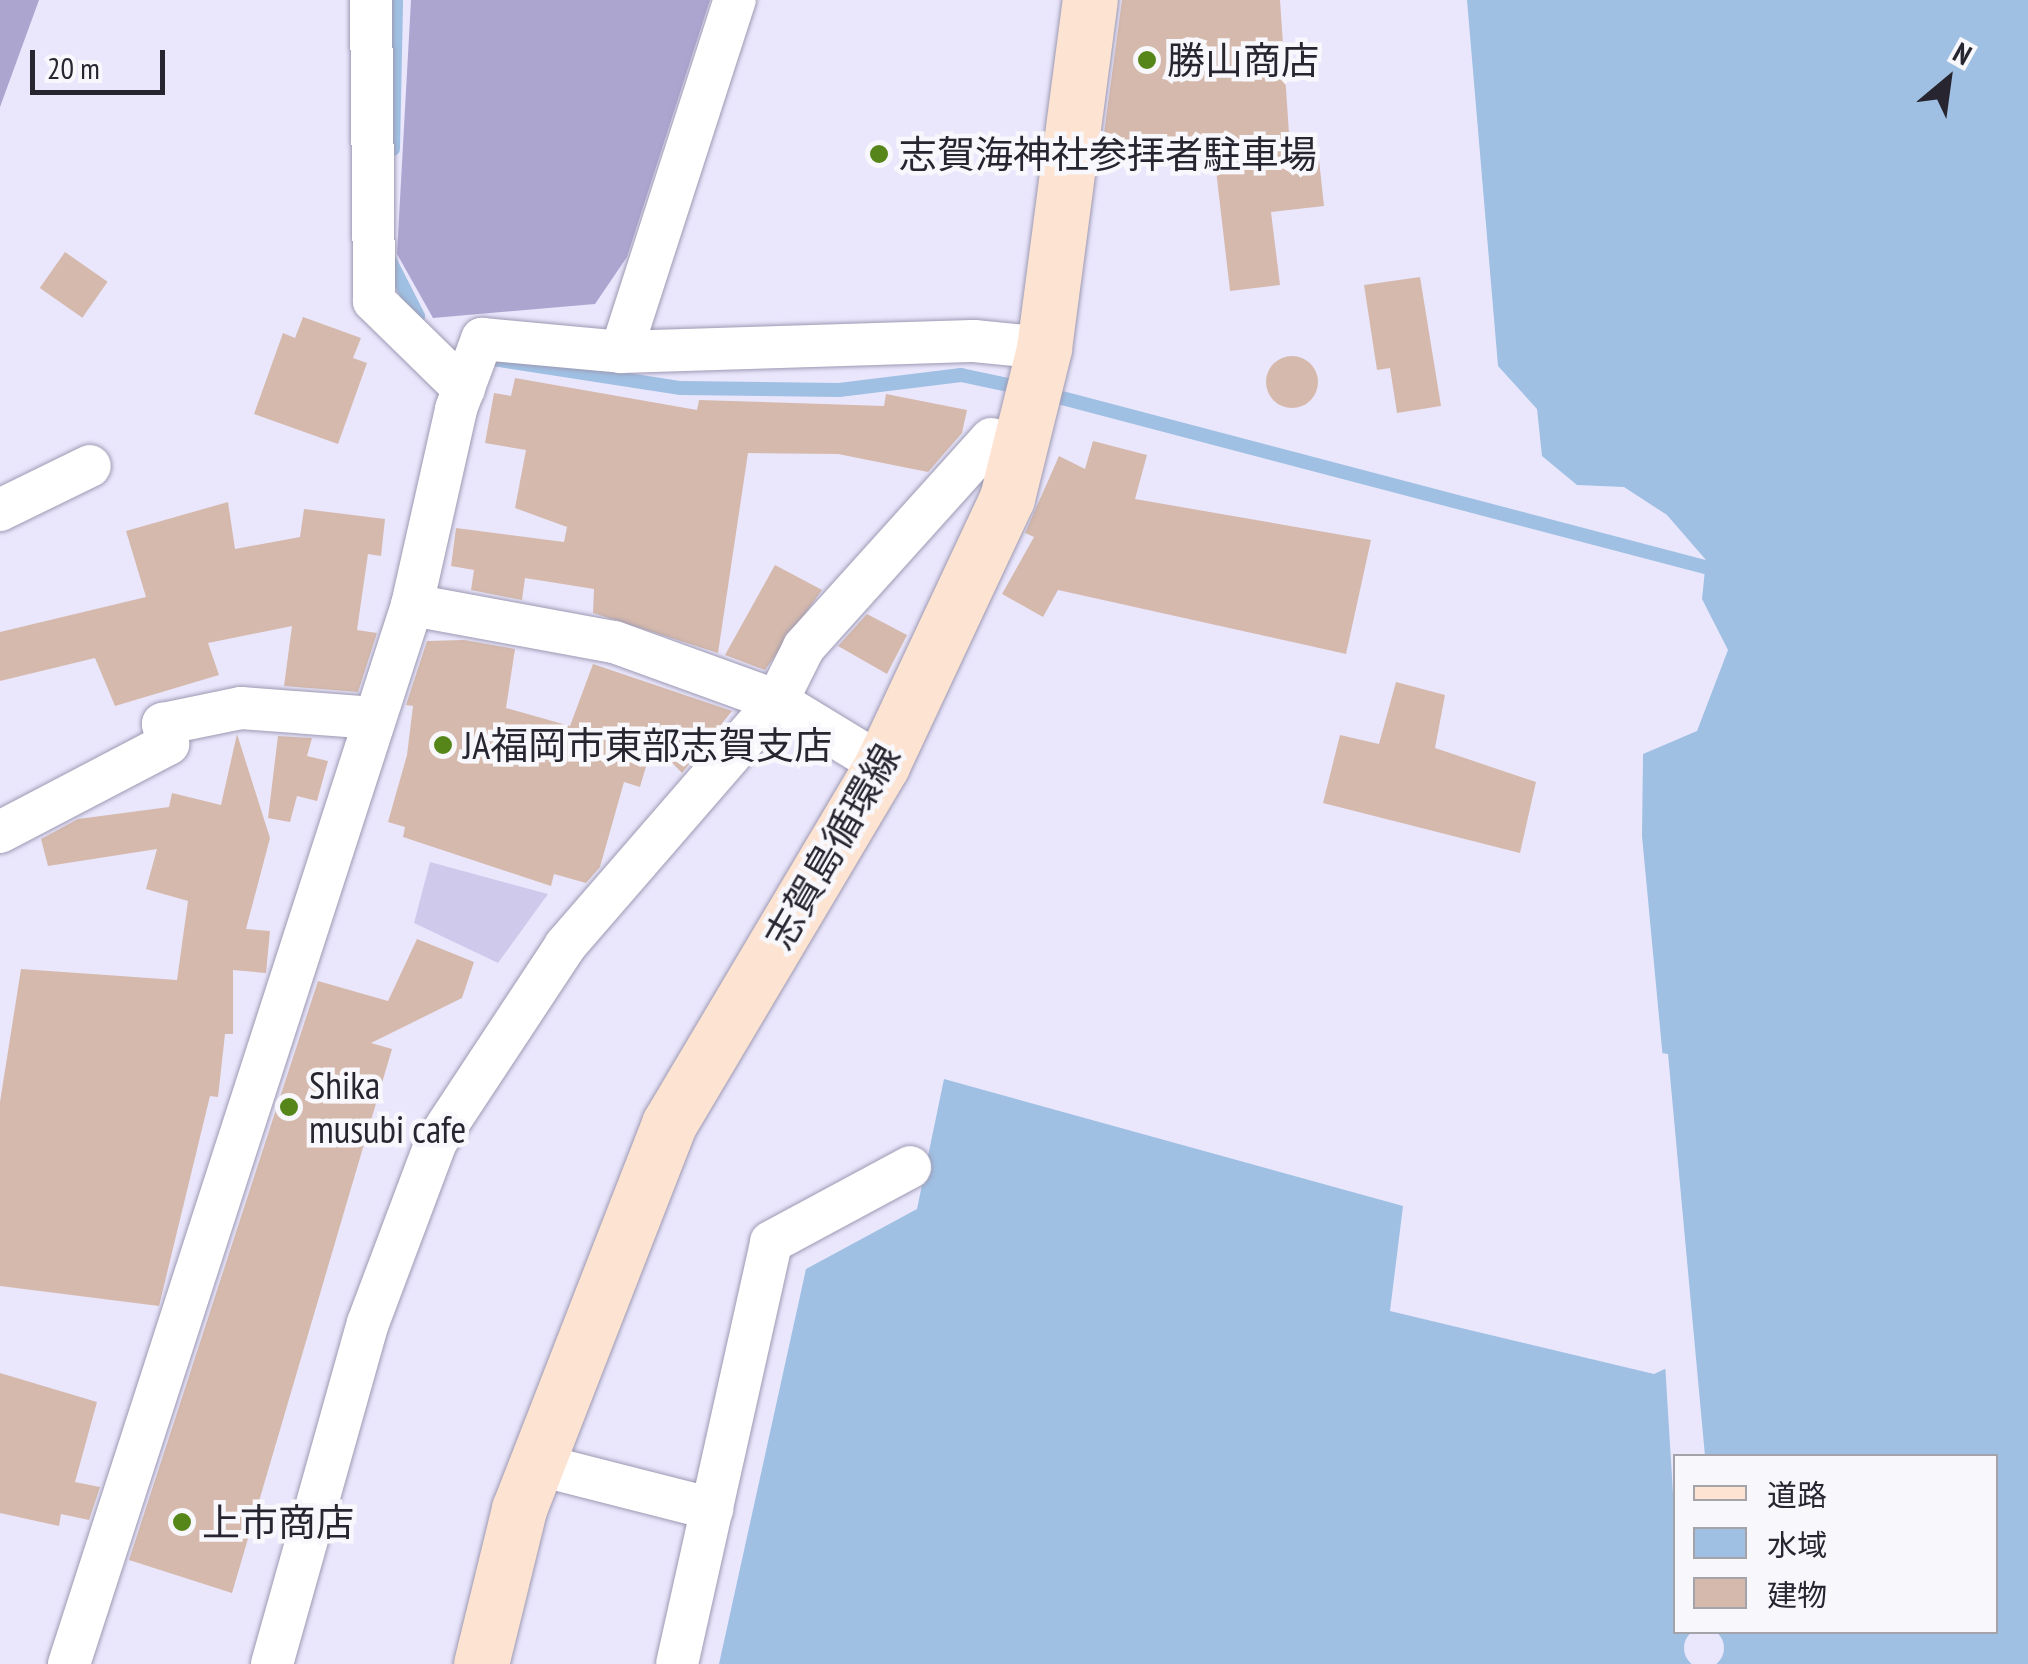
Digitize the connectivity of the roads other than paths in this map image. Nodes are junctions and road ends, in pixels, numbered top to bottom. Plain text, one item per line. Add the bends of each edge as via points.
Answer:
1 (372, 0) edge
2 (735, 0) edge
3 (1090, 0) edge
4 (1044, 348) junction
5 (622, 352) junction
6 (464, 389) junction
7 (990, 439) dead end
8 (90, 466) dead end
9 (0, 510) edge
10 (412, 605) junction
11 (778, 701) junction
12 (374, 718) junction
13 (882, 765) junction
14 (0, 832) edge
15 (910, 1167) dead end
16 (536, 1464) junction
17 (712, 1509) junction
18 (69, 1664) edge
19 (272, 1664) edge
20 (482, 1664) edge
21 (677, 1664) edge

1 - 6 street via 374,301
2 - 5 street
3 - 4 main road, 志賀島循環線
4 - 5 street via 974,341
4 - 13 main road, 志賀島循環線 via 1007,498
5 - 6 street via 482,339
6 - 10 street
7 - 11 street via 804,647
8 - 9 street
10 - 11 street via 614,642
10 - 12 street
11 - 13 street
11 - 19 street via 565,946 436,1142 368,1323
12 - 14 street via 242,708 162,724 168,744
12 - 18 street
13 - 16 main road, 志賀島循環線 via 669,1124
15 - 17 street via 771,1242
16 - 17 street
16 - 20 main road, 志賀島循環線
17 - 21 street

